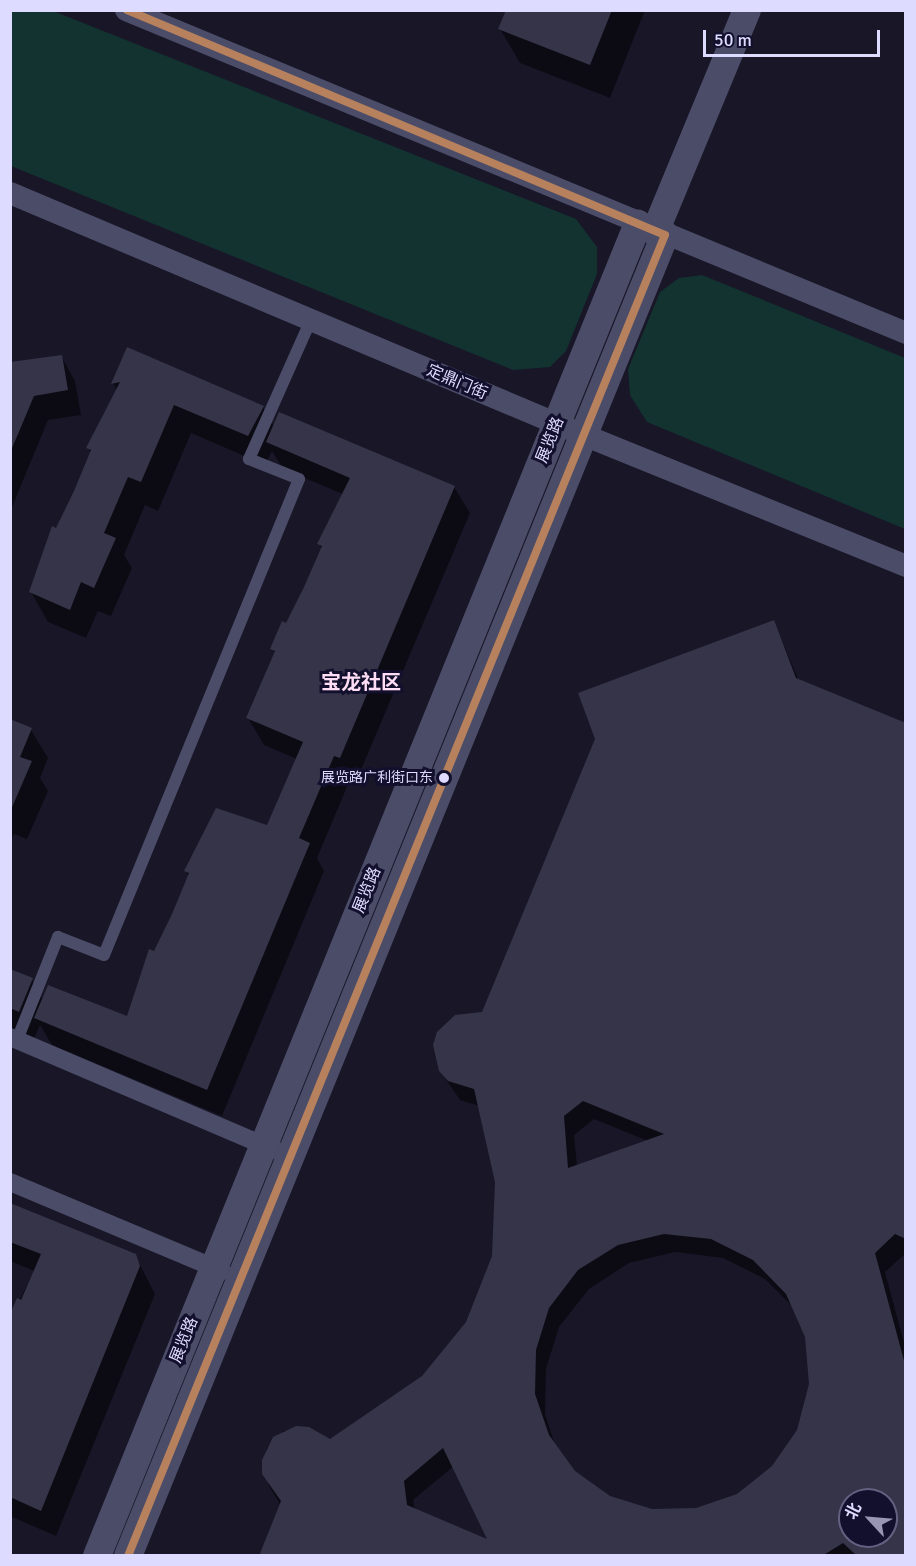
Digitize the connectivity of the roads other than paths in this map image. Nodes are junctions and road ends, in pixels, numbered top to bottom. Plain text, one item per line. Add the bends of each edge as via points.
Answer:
1 (747, 10) edge
2 (127, 11) edge
3 (12, 199) edge
4 (653, 230) junction
5 (311, 320) junction
6 (906, 333) edge
7 (556, 424) junction
8 (584, 435) junction
9 (906, 566) edge
10 (14, 1039) edge
11 (264, 1145) junction
12 (291, 1157) junction
13 (10, 1182) edge
14 (214, 1267) junction
15 (240, 1278) junction
16 (97, 1556) edge
17 (128, 1556) edge

1 - 4 street, 展览路
2 - 4 street
3 - 5 street, 定鼎门街
4 - 6 street
4 - 7 street, 展览路
4 - 8 street, 展览路
5 - 7 street, 定鼎门街
5 - 10 lane via 249,459 299,479 104,955 58,937
7 - 8 street, 定鼎门街
7 - 11 street, 展览路
8 - 9 street, 定鼎门街
8 - 12 street, 展览路
10 - 11 street
11 - 12 street
11 - 14 street, 展览路
12 - 15 street, 展览路
13 - 14 street
14 - 15 street
14 - 16 street, 展览路
15 - 17 street, 展览路

